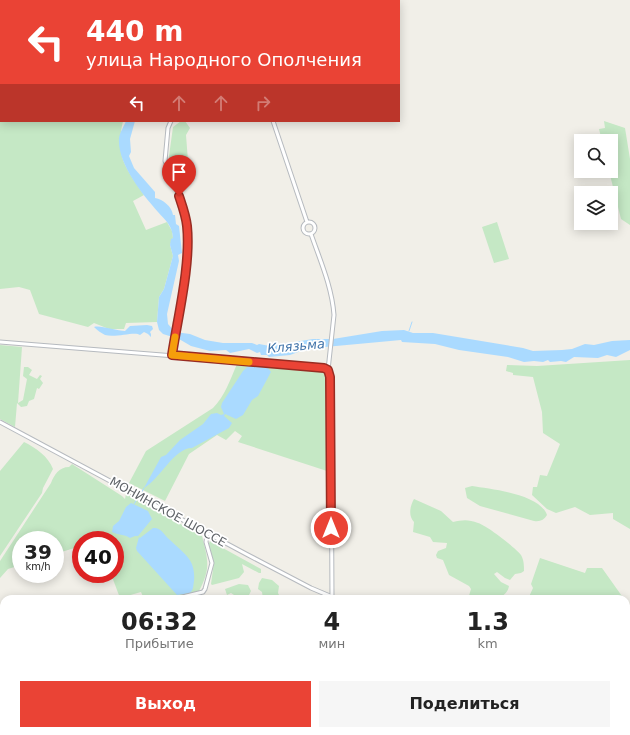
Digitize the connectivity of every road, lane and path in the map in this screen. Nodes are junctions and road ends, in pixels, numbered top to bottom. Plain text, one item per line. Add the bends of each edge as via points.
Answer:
1 (170, 122) edge
2 (273, 122) edge
3 (307, 222) junction
4 (311, 234) junction
5 (0, 342) edge
6 (172, 355) junction
7 (328, 370) junction
8 (0, 422) edge
9 (207, 534) junction
10 (191, 595) edge
11 (327, 595) edge
12 (332, 595) edge

1 - 6 street via 166,166 179,196 187,225 186,260
2 - 3 street
3 - 4 street via 303,229
3 - 4 street via 315,225
4 - 7 street via 332,299 334,315
5 - 6 street
6 - 7 street
7 - 12 street via 331,417
8 - 9 street, МОНИНСКОЕ ШОССЕ
9 - 10 street via 206,542 212,563 203,592
9 - 11 street, МОНИНСКОЕ ШОССЕ

